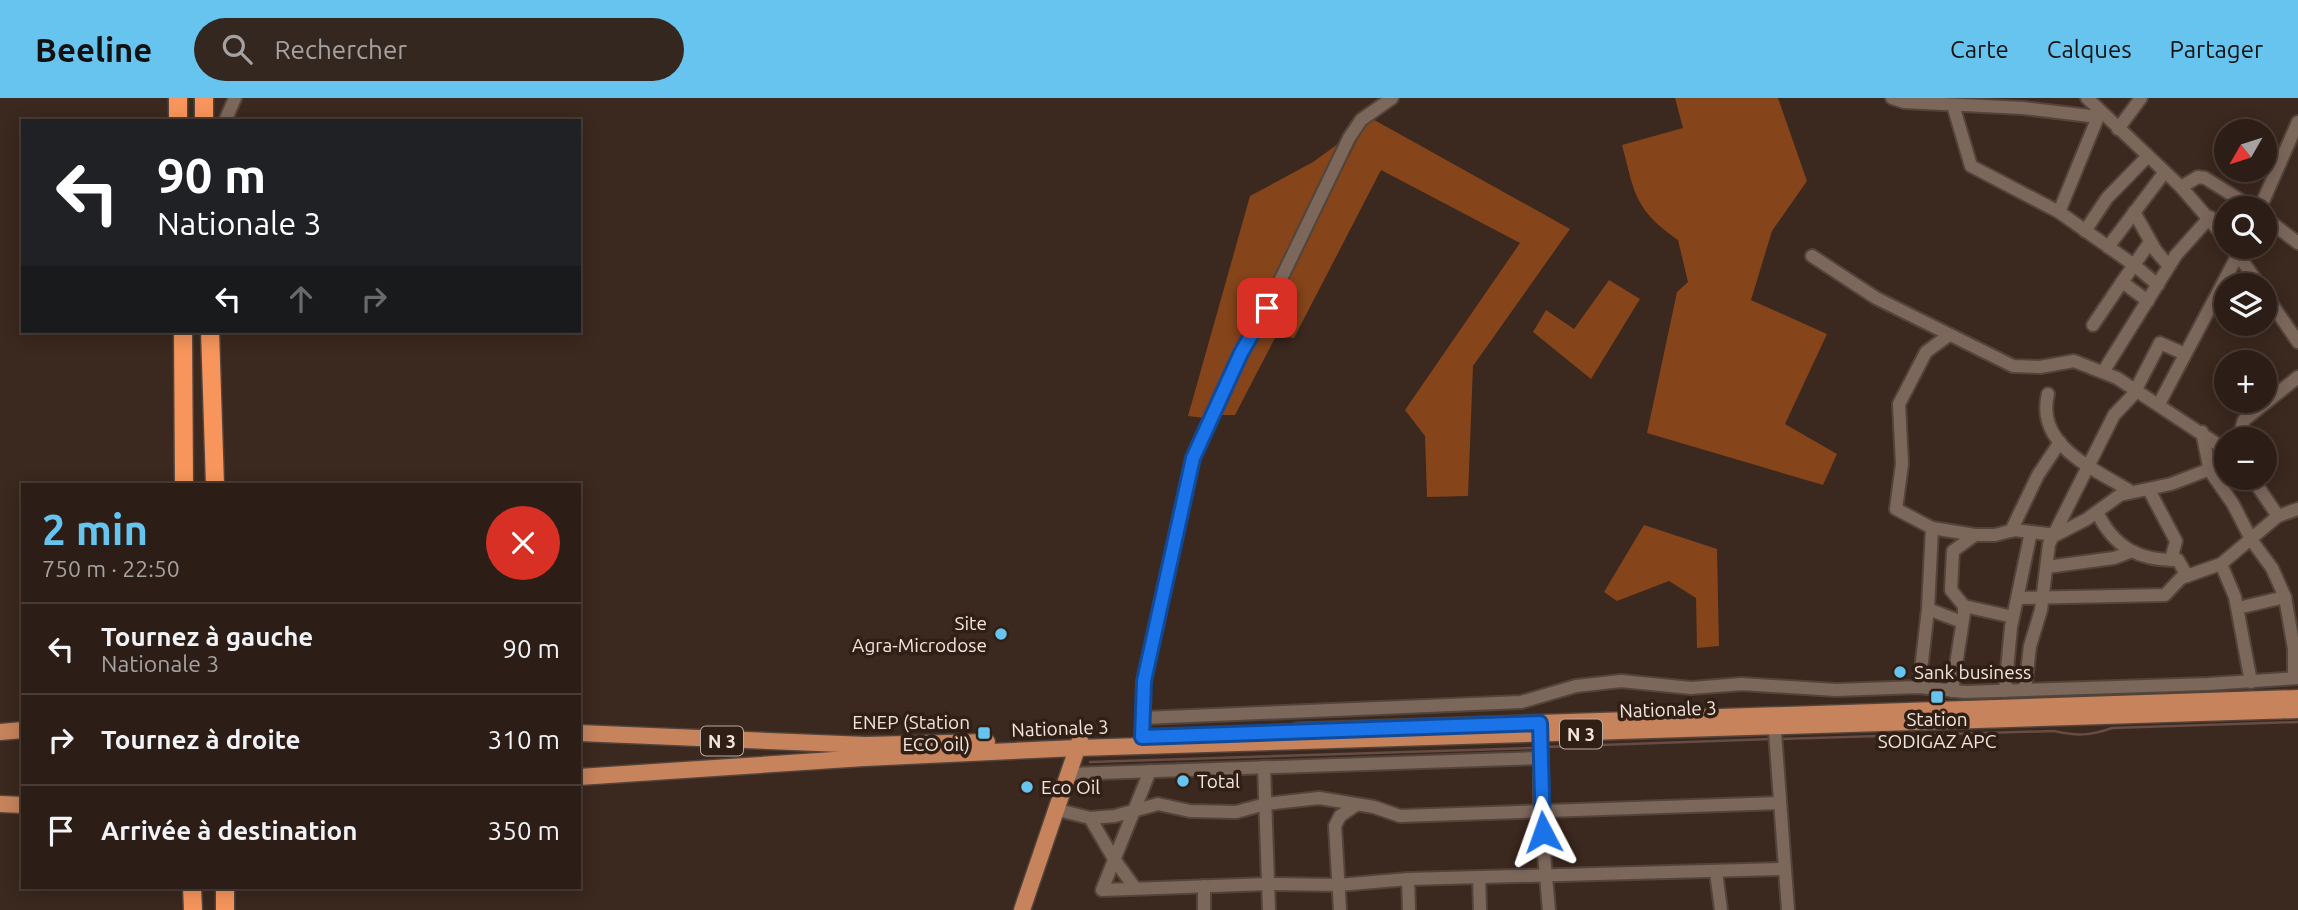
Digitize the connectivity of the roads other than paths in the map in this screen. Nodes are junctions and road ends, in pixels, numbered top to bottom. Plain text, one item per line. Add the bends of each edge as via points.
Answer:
1 (178, 98) edge
2 (204, 98) edge
3 (234, 98) edge
4 (1392, 98) edge
5 (1892, 98) edge
6 (2087, 98) edge
7 (2141, 98) edge
8 (1953, 105) junction
9 (2100, 114) junction
10 (178, 119) edge
11 (204, 119) edge
12 (226, 119) edge
13 (2298, 122) edge
14 (2118, 129) junction
15 (2147, 157) junction
16 (2165, 173) junction
17 (2181, 187) junction
18 (2234, 196) edge
19 (2265, 196) edge
20 (2059, 212) junction
21 (2134, 212) junction
22 (2210, 217) junction
23 (2214, 222) edge
24 (2127, 226) junction
25 (2141, 226) junction
26 (2277, 227) edge
27 (2085, 230) junction
28 (2150, 242) junction
29 (2298, 243) edge
30 (2108, 247) junction
31 (1812, 256) dead end
32 (2232, 259) edge
33 (2134, 265) junction
34 (2169, 267) junction
35 (2122, 282) junction
36 (2158, 285) junction
37 (2148, 301) junction
38 (2277, 311) edge
39 (2093, 325) dead end
40 (183, 333) edge
41 (210, 333) edge
42 (1949, 335) junction
43 (2298, 341) edge
44 (2185, 354) junction
45 (2111, 360) junction
46 (2103, 372) junction
47 (2298, 377) edge
48 (2117, 378) junction
49 (2135, 388) junction
50 (2048, 394) dead end
51 (2159, 404) junction
52 (2242, 427) edge
53 (2202, 432) junction
54 (2214, 441) edge
55 (2060, 442) junction
56 (2087, 466) junction
57 (2214, 469) edge
58 (2210, 471) junction
59 (184, 483) edge
60 (215, 483) edge
61 (2260, 490) edge
62 (2130, 491) junction
63 (2149, 491) junction
64 (2298, 509) edge
65 (2097, 513) junction
66 (2278, 516) junction
67 (1932, 528) junction
68 (2011, 531) junction
69 (2031, 533) junction
70 (1975, 535) junction
71 (2056, 535) junction
72 (2252, 541) junction
73 (2130, 552) junction
74 (2171, 560) junction
75 (2221, 564) junction
76 (2047, 567) junction
77 (1931, 573) junction
78 (1951, 576) junction
79 (2187, 576) junction
80 (2043, 597) junction
81 (2285, 597) junction
82 (2018, 598) junction
83 (1964, 606) junction
84 (2238, 608) junction
85 (1928, 609) junction
86 (2294, 612) edge
87 (2013, 617) junction
88 (1962, 622) junction
89 (2296, 678) edge
90 (2251, 682) junction
91 (1919, 687) junction
92 (2025, 690) junction
93 (1952, 691) junction
94 (2005, 691) junction
95 (2298, 698) edge
96 (2298, 710) edge
97 (1143, 718) junction
98 (1774, 720) junction
99 (1540, 729) junction
100 (21, 730) edge
101 (0, 732) edge
102 (581, 733) edge
103 (1142, 737) junction
104 (1079, 744) junction
105 (1539, 758) junction
106 (1264, 767) junction
107 (1150, 771) junction
108 (1069, 774) junction
109 (581, 777) edge
110 (1780, 803) junction
111 (0, 804) edge
112 (1266, 804) junction
113 (21, 805) edge
114 (1356, 805) junction
115 (1058, 810) junction
116 (1134, 810) junction
117 (1541, 810) junction
118 (1090, 818) junction
119 (1114, 859) junction
120 (1784, 869) junction
121 (1716, 873) junction
122 (1479, 877) junction
123 (1547, 877) junction
124 (1408, 879) junction
125 (1268, 884) junction
126 (1339, 885) junction
127 (1204, 886) junction
128 (1135, 888) junction
129 (1021, 910) edge
130 (1205, 910) edge
131 (1269, 910) edge
132 (1340, 910) edge
133 (1409, 910) edge
134 (1480, 910) edge
135 (1549, 910) edge
136 (1721, 910) edge
137 (1788, 910) edge

1 - 10 highway
2 - 11 highway
3 - 12 street
4 - 97 street via 1362,120 1349,138 1199,440 1144,681
5 - 8 street
6 - 9 street
7 - 14 street
8 - 9 street
8 - 20 street via 1971,166
9 - 14 street
9 - 20 street
13 - 19 street
14 - 15 street
15 - 16 street
15 - 27 street via 2107,198
16 - 17 street
16 - 21 street
17 - 18 street via 2205,178
17 - 22 street
20 - 27 street
21 - 24 street
21 - 25 street
22 - 23 street
22 - 34 street
24 - 25 street
24 - 30 street
25 - 28 street
26 - 29 street
27 - 30 street
28 - 33 street
28 - 34 street
30 - 33 street
31 - 42 street via 1876,298
32 - 44 street
33 - 35 street
33 - 36 street
34 - 36 street
35 - 37 street
35 - 39 street
36 - 37 street
37 - 45 street
38 - 43 street
40 - 59 highway
41 - 60 highway
42 - 46 street via 2013,366 2074,362
42 - 67 street via 1926,352 1899,404 1902,464 1896,509
44 - 49 street via 2160,343
44 - 51 street
45 - 46 street
45 - 48 street
46 - 48 street
47 - 52 street via 2244,419
48 - 49 street
49 - 51 street
49 - 56 street via 2114,415
50 - 55 street via 2049,425
51 - 53 street
53 - 54 street
53 - 58 street
55 - 56 street
55 - 68 street
56 - 62 street
56 - 71 street
57 - 58 street
58 - 63 street
58 - 72 street
61 - 66 street
62 - 63 street
62 - 65 street
63 - 74 street via 2176,541
64 - 66 street
65 - 71 street
65 - 73 street via 2103,526
66 - 72 street
67 - 70 street
67 - 77 street
68 - 69 street
68 - 70 street
69 - 71 street
69 - 82 street
70 - 78 street via 1955,546
71 - 76 street via 2049,544
72 - 75 street
72 - 81 street via 2272,568
73 - 74 street via 2152,561
73 - 76 street
74 - 79 street via 2180,561
75 - 79 street
75 - 84 street
76 - 80 street
77 - 78 street
77 - 85 street
78 - 83 street via 1951,590
79 - 80 street via 2165,595
80 - 82 street
80 - 92 street
81 - 84 street
81 - 86 street
82 - 87 street
83 - 87 street
83 - 88 street
84 - 90 street
85 - 88 street
85 - 91 street
86 - 89 street
87 - 94 street
88 - 93 street
89 - 90 street
90 - 92 street
91 - 93 street
91 - 97 street via 1836,690 1742,684 1691,688 1621,681 1576,686 1521,702
92 - 94 street
93 - 94 street
95 - 98 main road, Nationale 3 / N 3
96 - 98 main road, Nationale 3 / N 3
97 - 103 street
98 - 99 main road, Nationale 3 / N 3
98 - 110 street
99 - 103 main road, Nationale 3 / N 3
99 - 104 main road, Nationale 3 / N 3
99 - 105 street
100 - 101 main road
102 - 104 main road, Nationale 3 / N 3 via 866,745
103 - 104 main road, Nationale 3 / N 3
104 - 108 main road
104 - 109 main road, Nationale 3 / N 3
105 - 106 street
105 - 117 street
106 - 107 street
106 - 112 street
107 - 108 street
107 - 116 street
108 - 115 main road
110 - 117 street
110 - 120 street
111 - 113 main road
112 - 114 street via 1319,798
112 - 116 street via 1236,812 1190,811 1166,804
112 - 125 street
114 - 117 street via 1400,816
114 - 126 street via 1340,816 1335,826
115 - 118 street
115 - 129 main road
116 - 118 street
116 - 119 street
117 - 123 street
118 - 119 street
119 - 128 street
119 - 128 street via 1102,890
120 - 121 street
120 - 137 street
121 - 123 street
121 - 136 street
122 - 123 street
122 - 124 street
122 - 134 street
123 - 135 street
124 - 126 street
124 - 133 street
125 - 126 street
125 - 127 street
125 - 131 street
126 - 132 street
127 - 128 street
127 - 130 street

